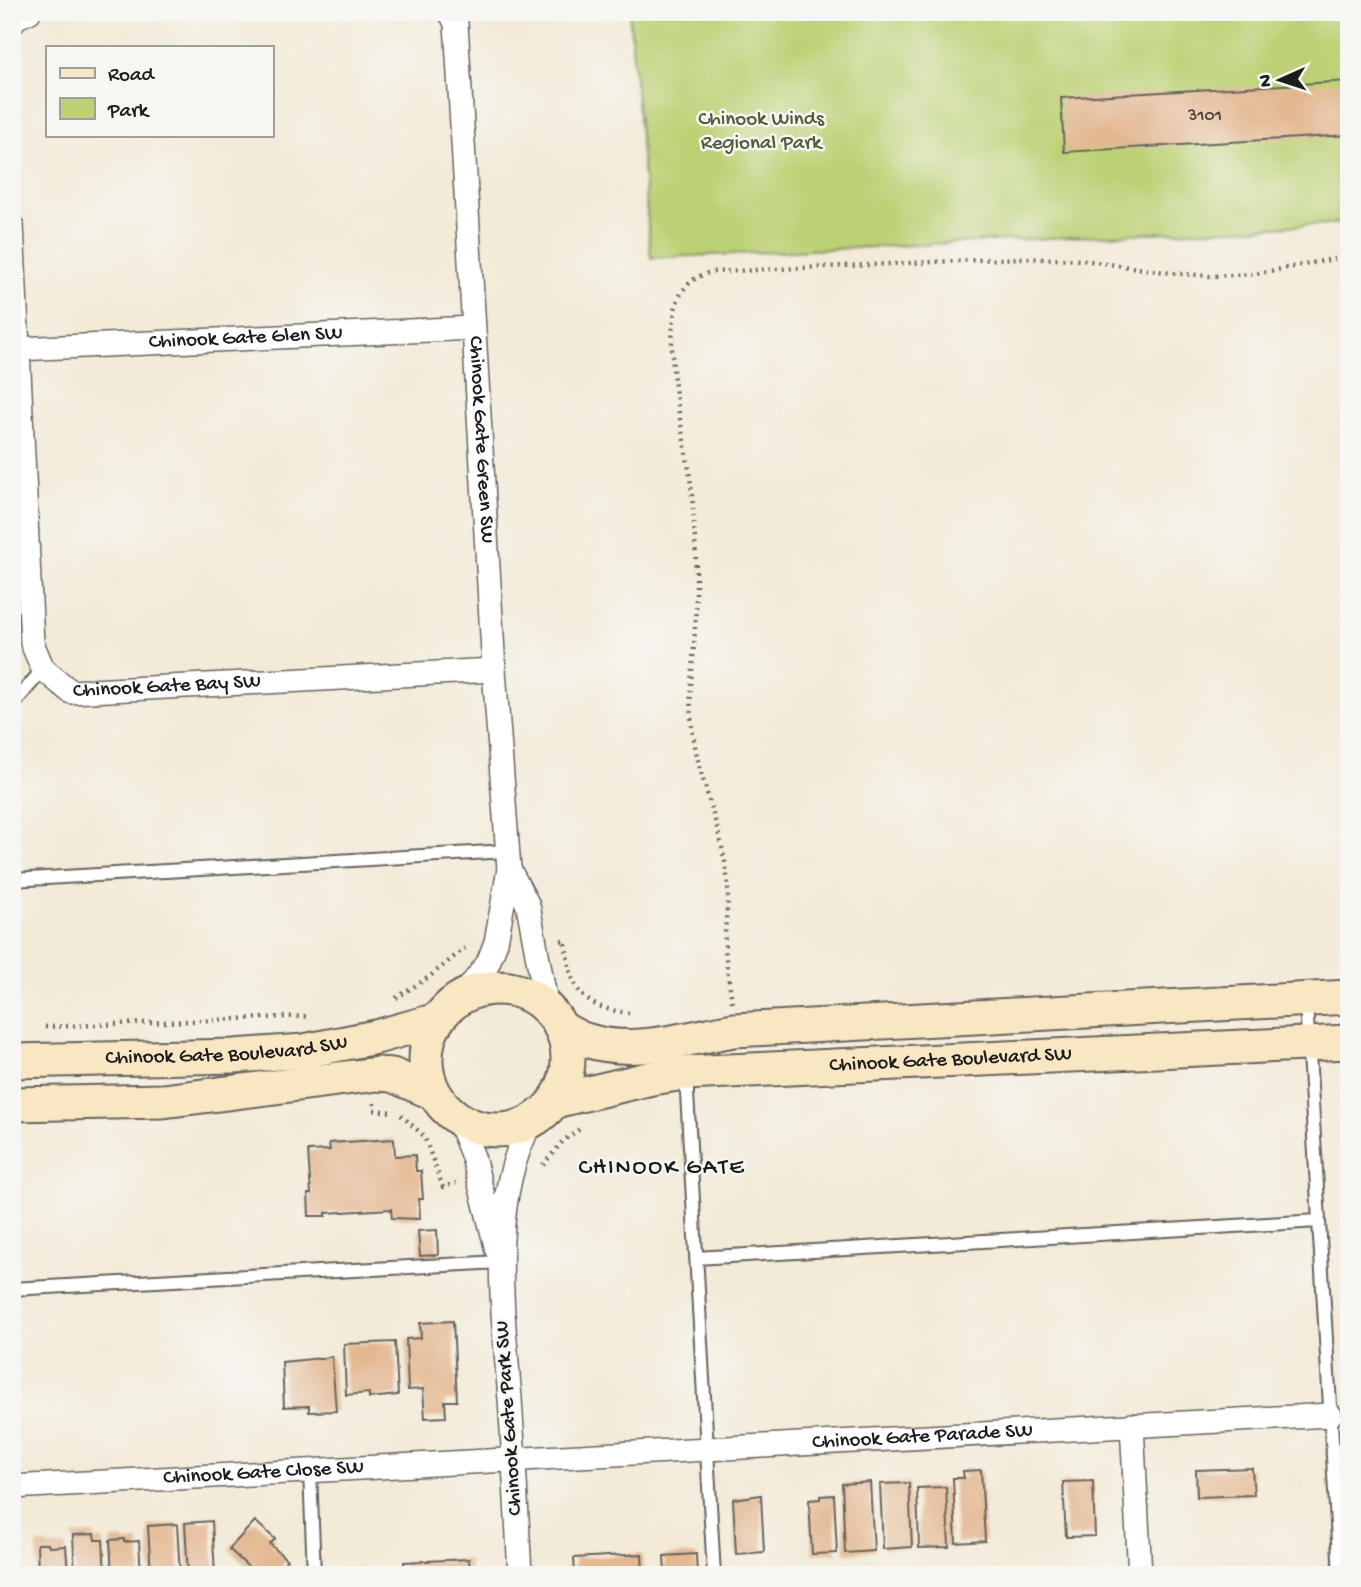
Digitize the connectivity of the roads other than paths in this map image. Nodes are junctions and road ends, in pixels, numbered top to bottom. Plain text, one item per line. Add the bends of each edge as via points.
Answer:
1 (29, 12) edge
2 (450, 12) edge
3 (12, 24) edge
4 (12, 225) edge
5 (473, 328) junction
6 (18, 349) junction
7 (43, 669) junction
8 (494, 670) junction
9 (12, 706) edge
10 (508, 860) junction
11 (12, 880) edge
12 (463, 996) junction
13 (1349, 997) edge
14 (1306, 1000) junction
15 (554, 1018) junction
16 (437, 1020) junction
17 (1349, 1042) edge
18 (1309, 1044) junction
19 (685, 1056) junction
20 (12, 1060) edge
21 (434, 1093) junction
22 (12, 1104) edge
23 (543, 1111) junction
24 (458, 1119) junction
25 (1319, 1221) junction
26 (696, 1258) junction
27 (500, 1262) junction
28 (12, 1289) edge
29 (1330, 1415) junction
30 (1132, 1425) junction
31 (707, 1448) junction
32 (514, 1459) junction
33 (310, 1469) junction
34 (12, 1487) edge
35 (314, 1575) edge
36 (520, 1575) edge
37 (714, 1575) edge
38 (1140, 1575) edge
39 (1340, 1575) edge

1 - 3 street via 14,18
2 - 5 street, Chinook Gate Green SW via 456,23
4 - 6 street, Chinook Gate Bay SW
5 - 6 street, Chinook Gate Glen SW
5 - 8 street, Chinook Gate Green SW
6 - 7 street, Chinook Gate Bay SW via 32,643
7 - 8 street, Chinook Gate Bay SW via 71,692
7 - 9 lane
8 - 10 street, Chinook Gate Green SW
10 - 11 lane
10 - 12 street, Chinook Gate Green SW via 492,953
10 - 15 street, Chinook Gate Green SW via 528,905
12 - 15 street via 506,988 528,995
12 - 16 street
13 - 14 street, Chinook Gate Boulevard SW
14 - 18 lane
14 - 19 street, Chinook Gate Boulevard SW via 734,1030
15 - 19 street, Chinook Gate Boulevard SW via 585,1040 647,1046
15 - 23 street via 567,1046 568,1065 563,1084
16 - 20 street, Chinook Gate Boulevard SW via 304,1051
16 - 21 street via 425,1056
17 - 18 street, Chinook Gate Boulevard SW
18 - 19 street, Chinook Gate Boulevard SW
18 - 25 lane
19 - 23 street, Chinook Gate Boulevard SW via 652,1078
19 - 26 lane
21 - 22 street, Chinook Gate Boulevard SW via 392,1075 377,1074 163,1101
21 - 24 street
23 - 24 street via 513,1128 495,1130
23 - 27 street, Chinook Gate Park SW via 518,1147 509,1181
24 - 27 street, Chinook Gate Park SW
25 - 26 lane
25 - 29 lane
26 - 31 lane
27 - 28 lane
27 - 32 street, Chinook Gate Park SW
29 - 30 street, Chinook Gate Parade SW
29 - 39 lane
30 - 31 street, Chinook Gate Parade SW
30 - 38 street
31 - 32 street, Chinook Gate Parade SW
31 - 37 lane
32 - 33 street, Chinook Gate Close SW
32 - 36 street, Chinook Gate Park SW
33 - 34 street, Chinook Gate Close SW
33 - 35 lane

